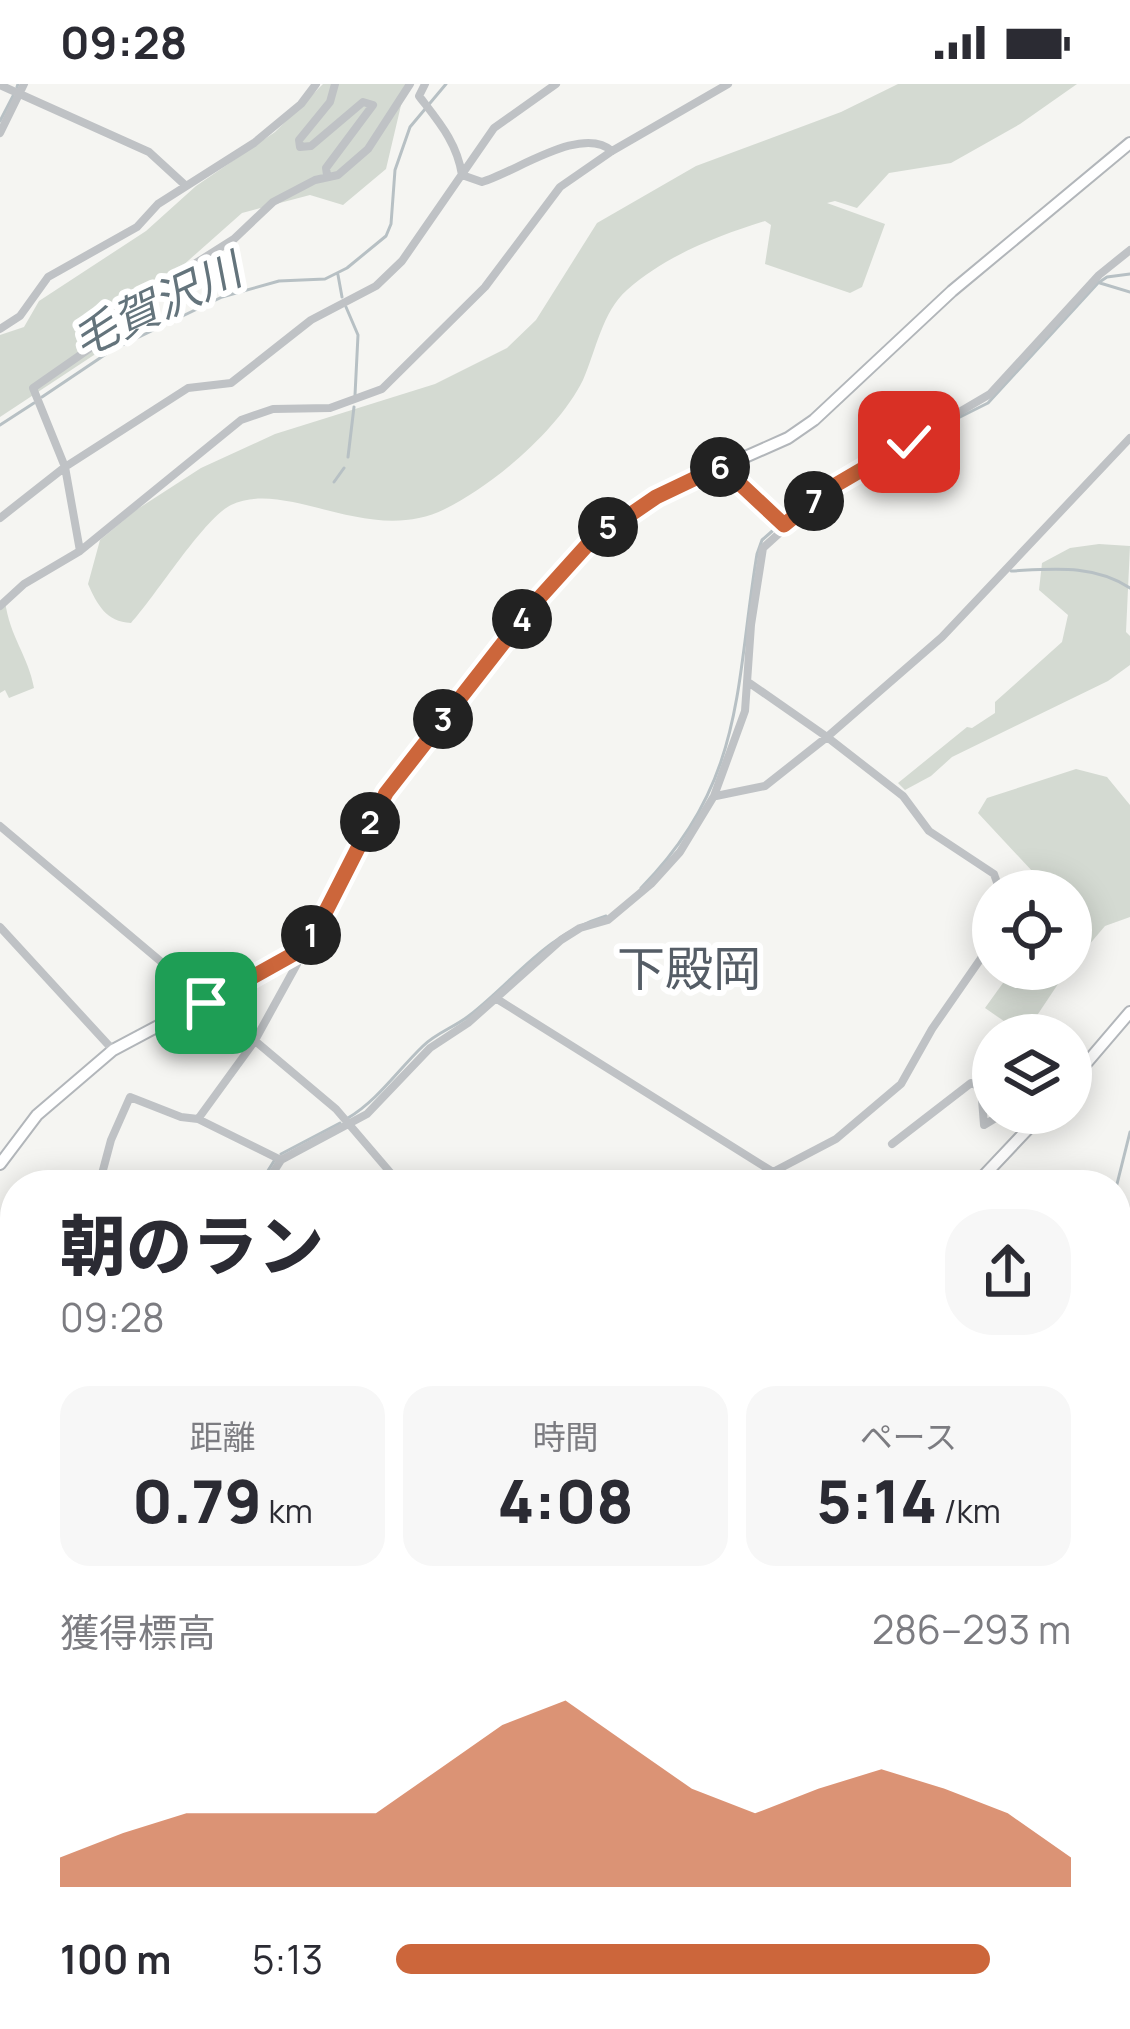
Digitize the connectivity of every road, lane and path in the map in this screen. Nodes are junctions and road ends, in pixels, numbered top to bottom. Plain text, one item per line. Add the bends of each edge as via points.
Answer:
1 (24, 84) edge
2 (316, 84) edge
3 (335, 84) edge
4 (410, 84) edge
5 (425, 84) edge
6 (556, 84) edge
7 (728, 84) edge
8 (0, 85) edge
9 (20, 94) junction
10 (0, 133) edge
11 (1130, 143) edge
12 (612, 151) junction
13 (462, 175) junction
14 (327, 176) junction
15 (185, 185) junction
16 (1130, 250) edge
17 (0, 329) edge
18 (1130, 438) edge
19 (721, 466) junction
20 (64, 467) junction
21 (0, 518) edge
22 (784, 525) junction
23 (80, 551) junction
24 (0, 606) edge
25 (748, 682) junction
26 (827, 737) junction
27 (714, 796) junction
28 (0, 826) edge
29 (988, 870) edge
30 (0, 927) edge
31 (299, 951) junction
32 (972, 971) edge
33 (496, 998) junction
34 (206, 1003) junction
35 (1130, 1012) edge
36 (254, 1042) junction
37 (113, 1050) junction
38 (1092, 1056) edge
39 (972, 1083) edge
40 (198, 1119) junction
41 (347, 1124) junction
42 (1024, 1134) edge
43 (892, 1144) dead end
44 (278, 1159) junction
45 (0, 1164) edge
46 (103, 1170) edge
47 (273, 1170) edge
48 (387, 1170) edge
49 (769, 1170) edge
50 (776, 1170) edge
51 (990, 1170) edge

1 - 9 street
2 - 15 street via 254,143
3 - 14 street via 300,147 363,102 373,105
4 - 14 street via 368,149
5 - 13 street via 419,96 456,148
6 - 13 street via 504,117
7 - 12 street
8 - 9 street
9 - 10 street
9 - 15 street via 148,152
11 - 19 main road via 814,420
12 - 13 street via 591,141 482,182
12 - 23 street via 560,187 485,287 382,389 330,408 241,420
13 - 20 street via 376,286 311,320 231,383 188,388
14 - 20 street via 273,202 132,320 33,388
15 - 17 street via 136,227 48,277
16 - 22 street via 990,394 827,490
18 - 26 street via 942,638
19 - 22 street
19 - 31 main road via 620,518 552,583 386,793
20 - 21 street
20 - 23 street
22 - 25 street via 763,548
23 - 24 street
25 - 26 street
25 - 27 street
26 - 27 street via 765,786
26 - 29 street via 903,796 929,831
27 - 33 street via 680,852 628,906 561,940
28 - 34 street
30 - 37 street
31 - 34 main road
31 - 36 street
32 - 50 street via 901,1084 836,1138
33 - 41 street
33 - 49 street
34 - 36 street
34 - 37 main road
35 - 38 main road
36 - 40 street
36 - 41 street
37 - 45 main road via 37,1115
39 - 43 street
40 - 44 street
40 - 46 street via 130,1097
41 - 44 street
41 - 48 street
42 - 51 main road
44 - 47 street

